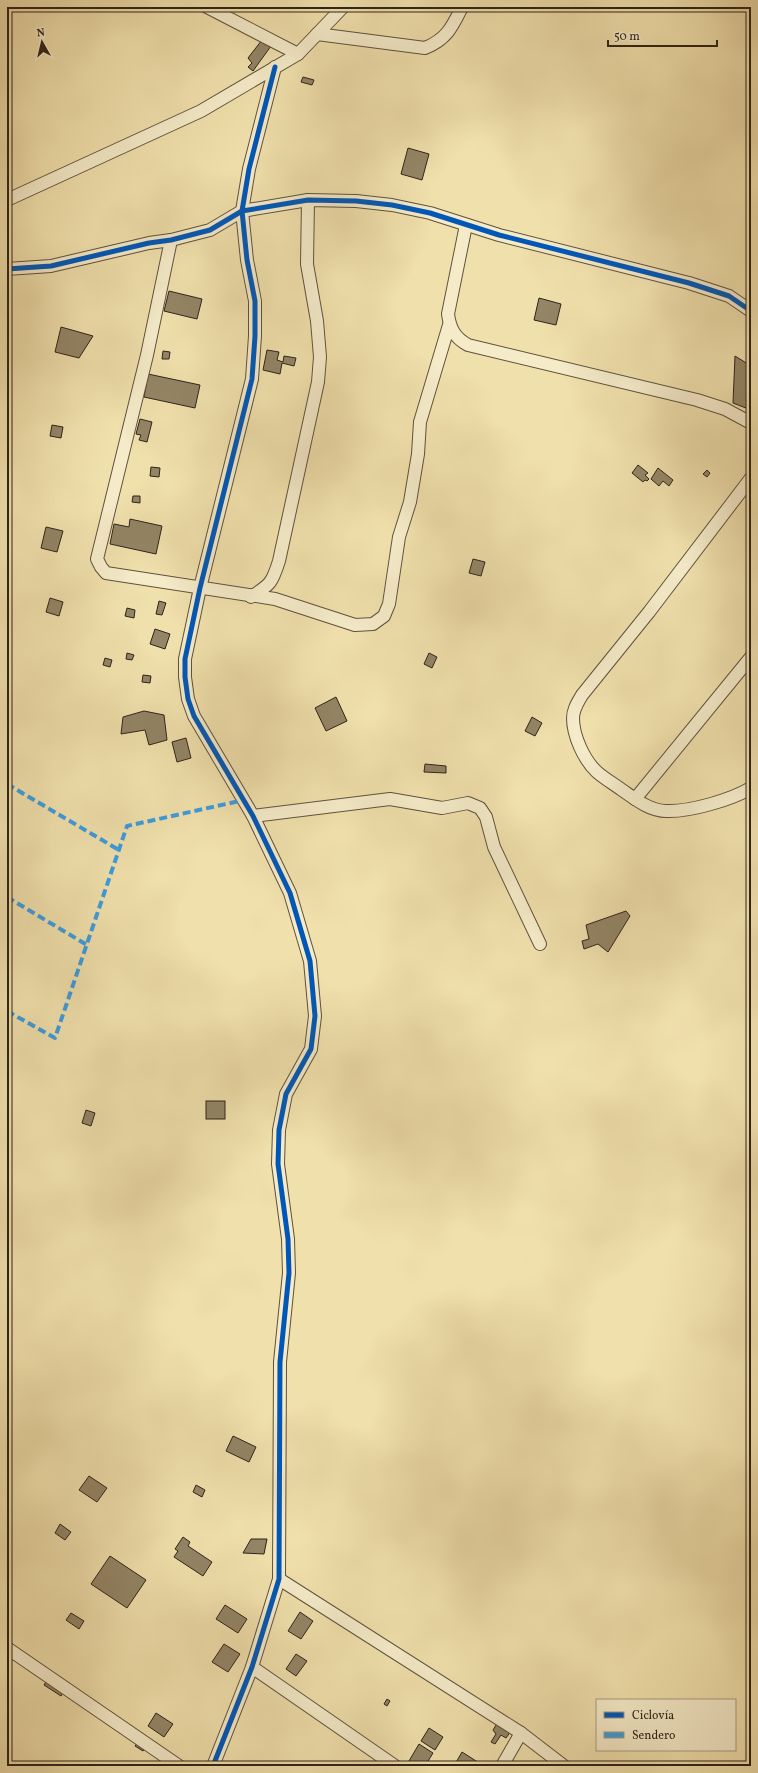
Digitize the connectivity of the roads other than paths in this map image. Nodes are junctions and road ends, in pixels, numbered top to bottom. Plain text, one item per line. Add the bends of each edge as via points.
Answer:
1 (207, 7) edge
2 (343, 7) edge
3 (462, 7) edge
4 (317, 34) junction
5 (298, 54) junction
6 (275, 67) junction
7 (7, 200) edge
8 (308, 200) junction
9 (242, 210) junction
10 (466, 225) junction
11 (170, 240) junction
12 (7, 269) edge
13 (751, 311) edge
14 (449, 325) junction
15 (751, 423) edge
16 (751, 478) edge
17 (200, 588) junction
18 (251, 597) junction
19 (751, 658) edge
20 (751, 788) edge
21 (635, 799) junction
22 (253, 816) junction
23 (540, 944) dead end
24 (279, 1578) junction
25 (7, 1648) edge
26 (252, 1667) junction
27 (521, 1733) junction
28 (179, 1766) edge
29 (213, 1766) edge
30 (395, 1766) edge
31 (502, 1766) edge
32 (564, 1766) edge

1 - 5 street
2 - 4 street
3 - 4 street via 449,32 438,43 425,48
4 - 5 street
5 - 6 street
6 - 7 street via 201,111
6 - 9 street via 249,169
8 - 9 street
8 - 10 street via 392,205 430,213
8 - 18 street via 307,264 318,321 318,382 279,561 273,580
9 - 11 street via 210,230
9 - 17 street via 254,301 252,379
10 - 13 street via 689,282 729,296
10 - 14 street via 449,303
11 - 12 street via 51,266
11 - 17 street via 146,355 97,559 106,573
14 - 15 street via 460,340 468,345 697,400 725,409
14 - 18 street via 420,422 410,502 399,537 390,604 384,616 373,624 355,625 275,599
16 - 21 street via 576,704 574,728 584,755 597,772
17 - 18 street
17 - 22 street via 185,659 188,699 194,716
19 - 21 street
20 - 21 street via 702,807 666,811 652,808
22 - 23 street via 390,798 442,808 468,803 480,808 486,817 494,847
22 - 24 street via 290,893 299,920 310,961 315,1016 311,1049 286,1094 279,1130 278,1164 288,1239 289,1274 280,1362
24 - 26 street
24 - 27 street
25 - 28 street
26 - 29 street
26 - 30 street
27 - 31 street
27 - 32 street

